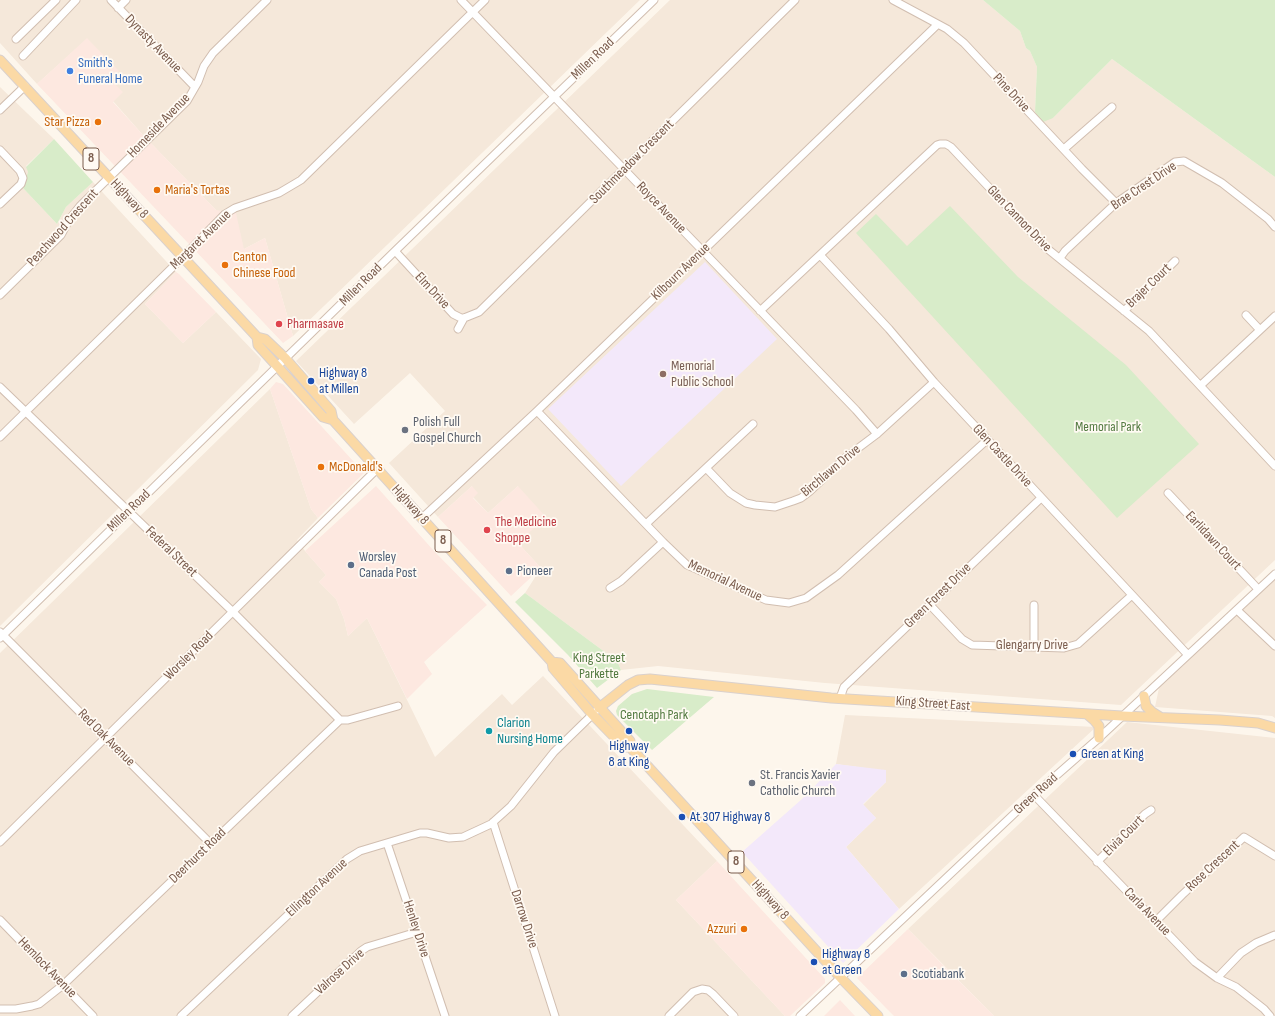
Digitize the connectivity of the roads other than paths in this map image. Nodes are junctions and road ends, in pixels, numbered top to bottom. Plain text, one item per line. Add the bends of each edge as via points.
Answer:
1 (56, 0) edge
2 (76, 0) edge
3 (111, 0) edge
4 (126, 0) edge
5 (268, 0) edge
6 (461, 0) edge
7 (485, 0) edge
8 (654, 0) edge
9 (795, 0) edge
10 (893, 0) edge
11 (118, 8) junction
12 (473, 12) junction
13 (937, 25) junction
14 (16, 39) dead end
15 (23, 56) dead end
16 (0, 60) edge
17 (25, 86) junction
18 (195, 87) junction
19 (554, 97) junction
20 (1112, 107) dead end
21 (0, 110) edge
22 (1064, 149) junction
23 (0, 150) edge
24 (624, 169) junction
25 (109, 178) junction
26 (1116, 203) junction
27 (0, 204) edge
28 (1275, 227) edge
29 (395, 251) junction
30 (703, 251) junction
31 (820, 255) junction
32 (183, 257) junction
33 (1060, 258) junction
34 (1175, 261) dead end
35 (0, 295) edge
36 (760, 311) junction
37 (1124, 311) junction
38 (1246, 315) dead end
39 (1275, 316) edge
40 (464, 318) junction
41 (458, 329) dead end
42 (1260, 330) junction
43 (257, 338) junction
44 (285, 358) junction
45 (276, 367) junction
46 (934, 382) junction
47 (1200, 385) junction
48 (0, 387) edge
49 (537, 411) junction
50 (26, 412) junction
51 (333, 420) junction
52 (753, 424) dead end
53 (877, 434) junction
54 (0, 437) edge
55 (987, 440) junction
56 (1274, 463) edge
57 (706, 468) junction
58 (377, 469) junction
59 (1168, 492) dead end
60 (1041, 498) junction
61 (129, 512) junction
62 (422, 518) junction
63 (646, 524) junction
64 (663, 542) junction
65 (1275, 574) edge
66 (610, 588) dead end
67 (1258, 590) junction
68 (1132, 595) junction
69 (930, 605) junction
70 (1034, 605) dead end
71 (1237, 610) junction
72 (233, 612) junction
73 (1, 635) edge
74 (1275, 646) edge
75 (1034, 647) junction
76 (1188, 655) junction
77 (1144, 696) junction
78 (840, 698) junction
79 (398, 706) dead end
80 (596, 711) junction
81 (1087, 714) junction
82 (1122, 716) junction
83 (1161, 718) junction
84 (340, 720) junction
85 (1275, 728) edge
86 (106, 738) junction
87 (1098, 738) junction
88 (1034, 795) junction
89 (1151, 810) dead end
90 (493, 822) junction
91 (0, 842) edge
92 (387, 843) junction
93 (211, 844) junction
94 (1275, 856) edge
95 (1097, 862) junction
96 (0, 920) edge
97 (1156, 921) junction
98 (417, 932) junction
99 (1275, 935) edge
100 (841, 978) junction
101 (1217, 978) junction
102 (63, 985) junction
103 (0, 1009) edge
104 (93, 1016) edge
105 (181, 1016) edge
106 (292, 1016) edge
107 (445, 1016) edge
108 (555, 1016) edge
109 (669, 1016) edge
110 (734, 1016) edge
111 (800, 1016) edge
112 (878, 1016) edge
113 (1270, 1016) edge

1 - 14 street
2 - 15 street
3 - 11 street, Dynasty Avenue
4 - 11 street
5 - 18 street, Homeside Avenue via 213,53
6 - 12 street, Royce Avenue
7 - 12 street, Margaret Avenue
8 - 19 street, Millen Road
9 - 24 street, Southmeadow Crescent
10 - 13 street, Pine Drive
11 - 18 street, Dynasty Avenue
12 - 19 street, Royce Avenue
12 - 32 street, Margaret Avenue via 301,180 279,193 225,214
13 - 22 street, Pine Drive via 947,29 964,43
13 - 30 street, Kilbourn Avenue
16 - 17 main road, Highway 8 / 8
17 - 21 street
17 - 25 main road, Highway 8 / 8
18 - 25 street, Homeside Avenue via 187,101
19 - 24 street, Royce Avenue
19 - 29 street, Millen Road
20 - 22 street
22 - 26 street, Pine Drive
23 - 27 street via 20,171 23,178
24 - 30 street, Royce Avenue
24 - 40 street, Southmeadow Crescent via 488,304 479,312
25 - 32 main road, Highway 8 / 8
25 - 35 street, Peachwood Crescent via 80,206 60,235
26 - 28 street, Brae Crest Drive via 1175,162 1184,161 1222,183
26 - 33 street, Brae Crest Drive
29 - 40 street, Elm Drive via 453,314
29 - 44 street, Millen Road
30 - 36 street, Royce Avenue
30 - 49 street, Kilbourn Avenue
31 - 33 street, Glen Cannon Drive via 940,144 946,144 1044,246
31 - 36 street, Glen Cannon Drive
31 - 46 street, Glen Castle Drive
32 - 43 main road, Highway 8 / 8
32 - 50 street, Margaret Avenue
33 - 37 street, Glen Cannon Drive
34 - 37 street, Brajer Court
36 - 53 street, Royce Avenue
37 - 47 street, Glen Cannon Drive via 1149,331
38 - 42 street
39 - 42 street
40 - 41 street, Elm Drive
42 - 47 street
43 - 44 main road, Highway 8 / 8 via 265,339
43 - 45 main road, Highway 8 / 8 via 258,345
44 - 45 street, Millen Road
44 - 51 main road, Highway 8 / 8 via 331,411
45 - 51 main road, Highway 8 / 8 via 323,417
45 - 61 street, Millen Road
46 - 53 street, Birchlawn Drive
46 - 55 street, Glen Castle Drive
47 - 56 street, Glen Cannon Drive
48 - 50 street, Federal Street
49 - 62 street, Kilbourn Avenue
49 - 63 street, Memorial Avenue
50 - 54 street, Margaret Avenue
50 - 61 street, Federal Street
51 - 58 main road, Highway 8 / 8
52 - 57 street
53 - 57 street, Birchlawn Drive via 845,458 801,498 775,507 755,506 738,498
55 - 60 street, Glen Castle Drive
55 - 64 street, Memorial Avenue via 838,575 806,598 789,603 766,600 687,565
57 - 63 street
58 - 62 main road, Highway 8 / 8
58 - 72 street, Worsley Road
59 - 67 street, Earlidawn Court
60 - 68 street, Glen Castle Drive
60 - 69 street, Green Forest Drive
61 - 72 street, Federal Street
61 - 73 street, Millen Road
62 - 80 main road, Highway 8 / 8 via 552,662 560,663
63 - 64 street, Memorial Avenue
64 - 66 street
65 - 67 street, Green Road
67 - 71 street, Green Road
68 - 75 street, Glengarry Drive via 1078,644 1064,648
68 - 76 street, Glen Castle Drive
69 - 75 street, Glengarry Drive via 968,644
69 - 78 street, Green Forest Drive via 844,686
70 - 75 street
71 - 74 street
71 - 76 street, Green Road
72 - 84 street, Federal Street
72 - 86 street, Worsley Road
73 - 86 street, Red Oak Avenue
76 - 77 street, Green Road
77 - 82 street, Green Road
77 - 83 main road via 1146,706
78 - 80 main road, King Street East via 650,679 638,680 628,685
78 - 81 main road, King Street East
79 - 84 street
80 - 90 street, Ellington Avenue via 554,752 511,806
80 - 100 main road, Highway 8 / 8 via 630,741 630,747
81 - 82 main road, King Street East
81 - 87 main road via 1099,726
82 - 83 main road, King Street East
82 - 87 street, Green Road
83 - 85 main road, King Street East via 1250,723
84 - 93 street, Deerhurst Road
86 - 91 street, Worsley Road
86 - 93 street, Red Oak Avenue
87 - 88 street, Green Road
88 - 95 street, Carla Avenue
88 - 100 street, Green Road
89 - 95 street, Elvia Court
90 - 92 street, Ellington Avenue via 463,838 420,833
90 - 108 street, Darrow Drive
92 - 98 street, Henley Drive
92 - 105 street, Ellington Avenue via 360,851 346,859
93 - 102 street, Deerhurst Road
94 - 97 street, Rose Crescent via 1244,837
95 - 97 street, Carla Avenue
96 - 102 street, Hemlock Avenue
97 - 101 street, Carla Avenue via 1194,962
98 - 106 street, Valrose Drive via 361,951
98 - 107 street, Henley Drive
99 - 101 street via 1241,953
100 - 111 street, Green Road
100 - 112 main road, Highway 8 / 8
101 - 113 street, Carla Avenue via 1236,987
102 - 103 street, Deerhurst Road via 39,1004 16,1010
102 - 104 street, Hemlock Avenue
109 - 110 street via 693,992 702,989 713,994

